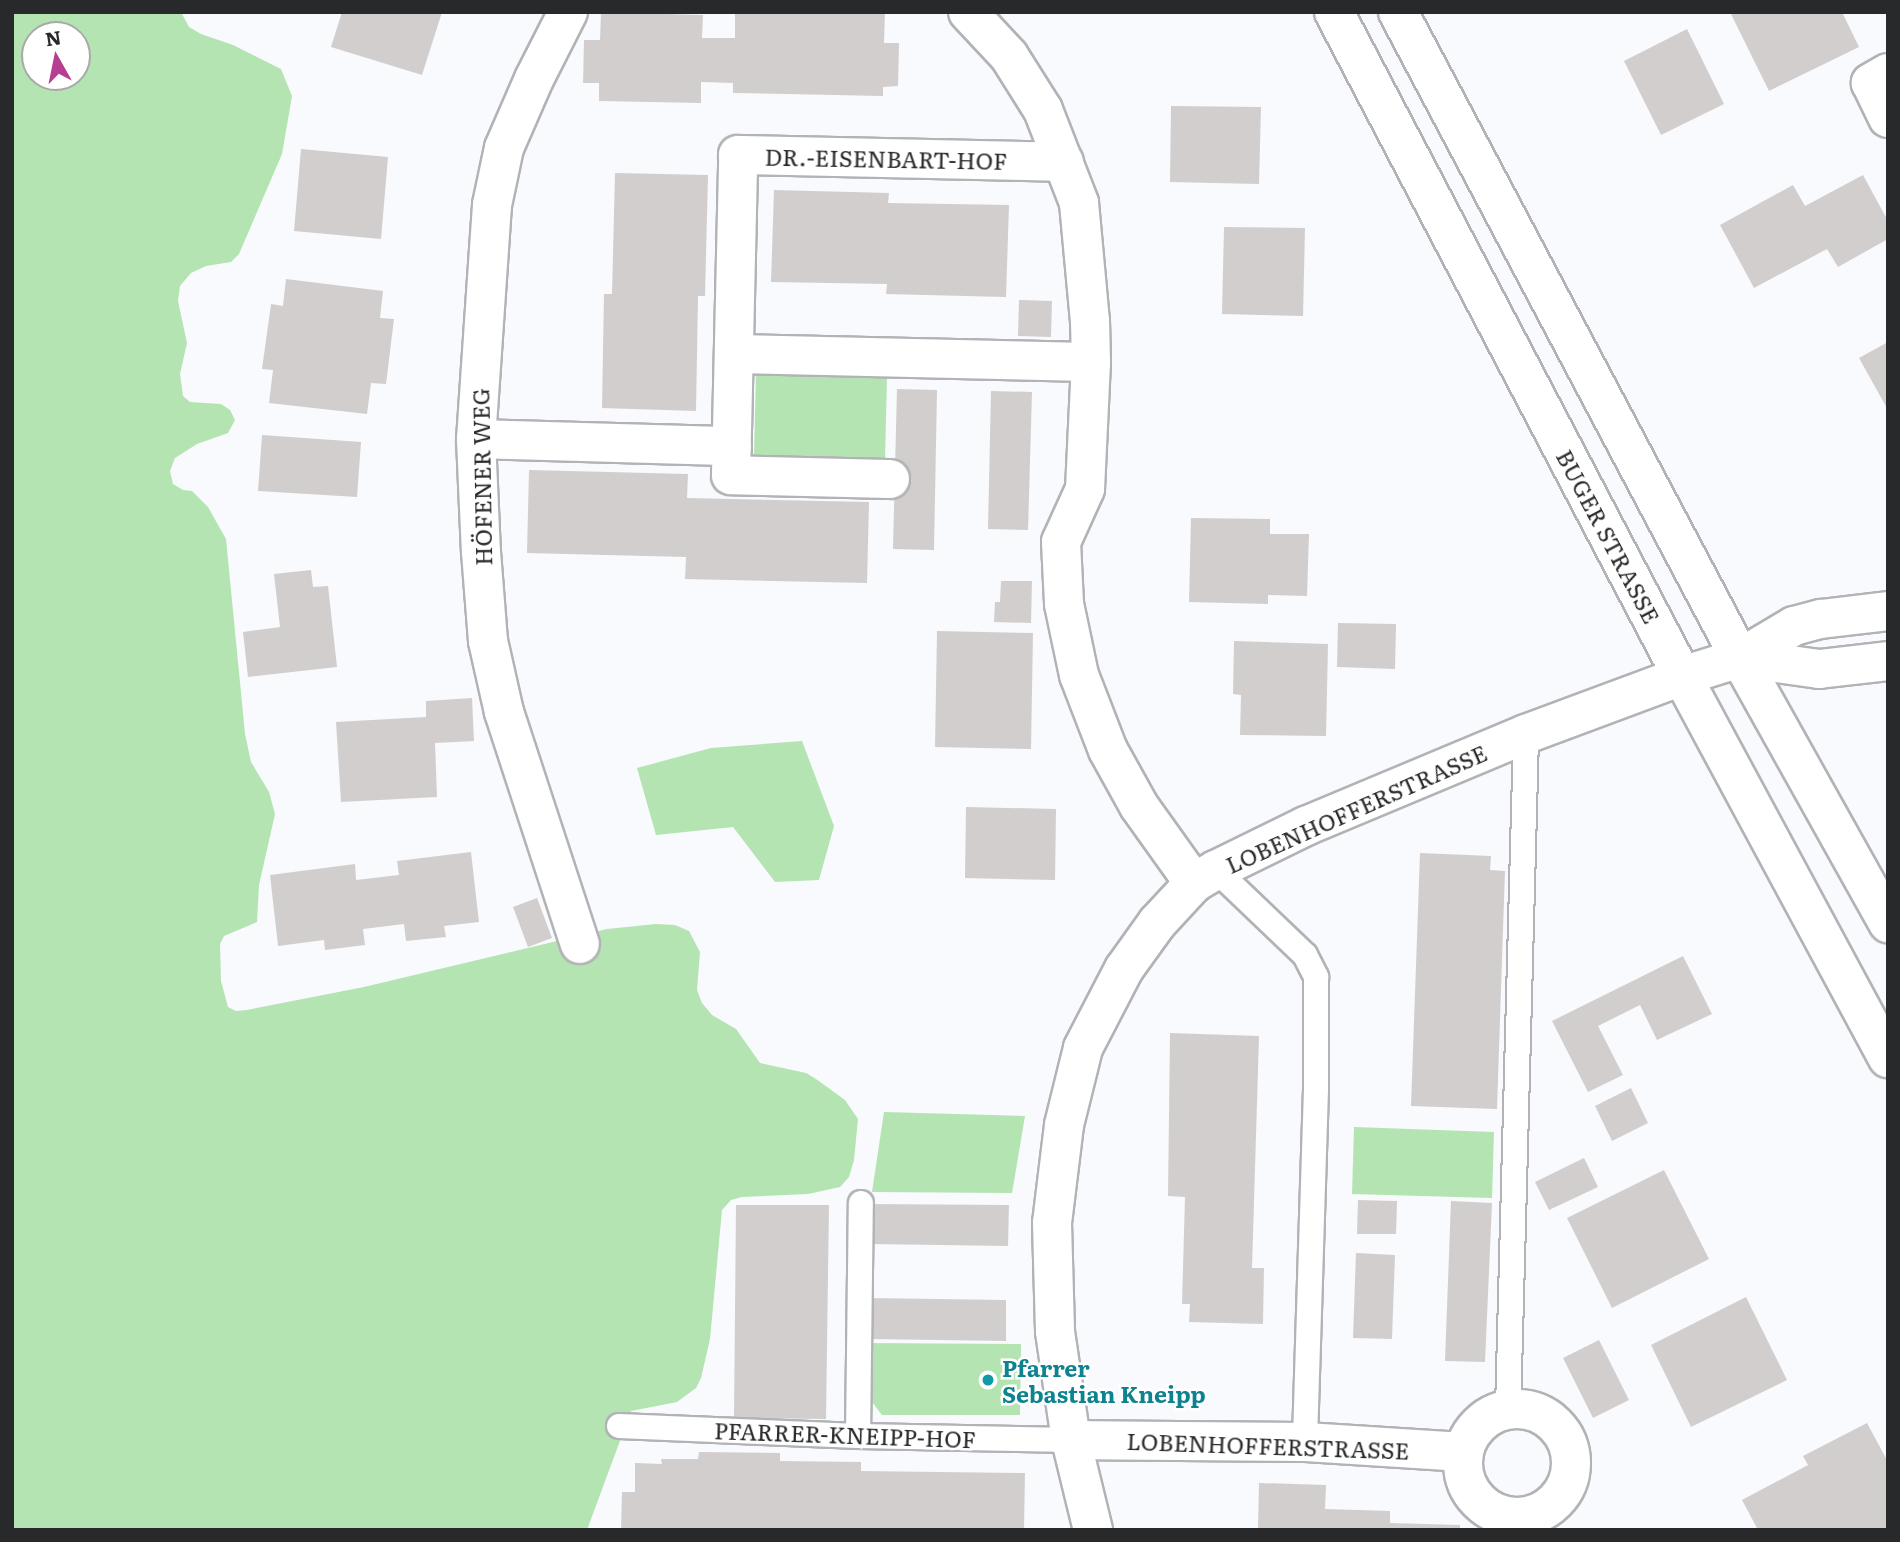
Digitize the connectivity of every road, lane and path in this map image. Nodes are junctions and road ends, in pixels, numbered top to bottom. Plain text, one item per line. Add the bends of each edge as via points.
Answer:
1 (568, 12) edge
2 (968, 12) edge
3 (1334, 12) edge
4 (1398, 12) edge
5 (1888, 73) edge
6 (1888, 118) edge
7 (1064, 162) junction
8 (734, 354) junction
9 (1091, 362) junction
10 (476, 439) junction
11 (732, 446) junction
12 (890, 479) dead end
13 (1888, 611) edge
14 (1740, 658) junction
15 (1888, 662) edge
16 (1682, 676) junction
17 (1526, 734) junction
18 (1205, 876) junction
19 (1888, 923) edge
20 (580, 944) dead end
21 (1888, 1058) edge
22 (861, 1203) dead end
23 (1508, 1410) junction
24 (618, 1426) dead end
25 (858, 1436) junction
26 (1071, 1440) junction
27 (1305, 1442) junction
28 (1464, 1452) junction
29 (1093, 1530) edge

1 - 10 street, HÖFENER WEG via 504,148 492,205
2 - 7 street via 1009,56 1042,110
3 - 16 street, BUGER STRASSE
4 - 14 street
5 - 6 street via 1871,83
7 - 8 street, DR.-EISENBART-HOF via 738,155
7 - 9 street via 1079,203
8 - 9 street
8 - 11 street, DR.-EISENBART-HOF
9 - 18 street via 1085,489 1061,542 1064,604 1079,675 1108,750 1139,806
10 - 11 street
10 - 20 street, HÖFENER WEG via 488,641 504,712
11 - 12 street, DR.-EISENBART-HOF via 731,475
13 - 14 street via 1794,626
14 - 15 street via 1819,668
14 - 16 street, LOBENHOFFERSTRASSE
14 - 19 street
16 - 17 street, LOBENHOFFERSTRASSE
16 - 21 street, BUGER STRASSE
17 - 18 street, LOBENHOFFERSTRASSE via 1306,826
17 - 23 lane
18 - 26 street, LOBENHOFFERSTRASSE via 1157,923 1099,1013 1083,1048 1064,1125 1052,1223 1055,1331
18 - 27 lane via 1305,955 1316,977
22 - 25 lane
23 - 28 street via 1480,1424
23 - 28 street via 1531,1411 1551,1420 1565,1438 1572,1459 1568,1482 1556,1502 1537,1514 1514,1517 1492,1511 1474,1496 1464,1475
24 - 25 lane, PFARRER-KNEIPP-HOF
25 - 26 lane, PFARRER-KNEIPP-HOF
26 - 27 street, LOBENHOFFERSTRASSE
26 - 29 street, LOBENHOFFERSTRASSE
27 - 28 street, LOBENHOFFERSTRASSE

